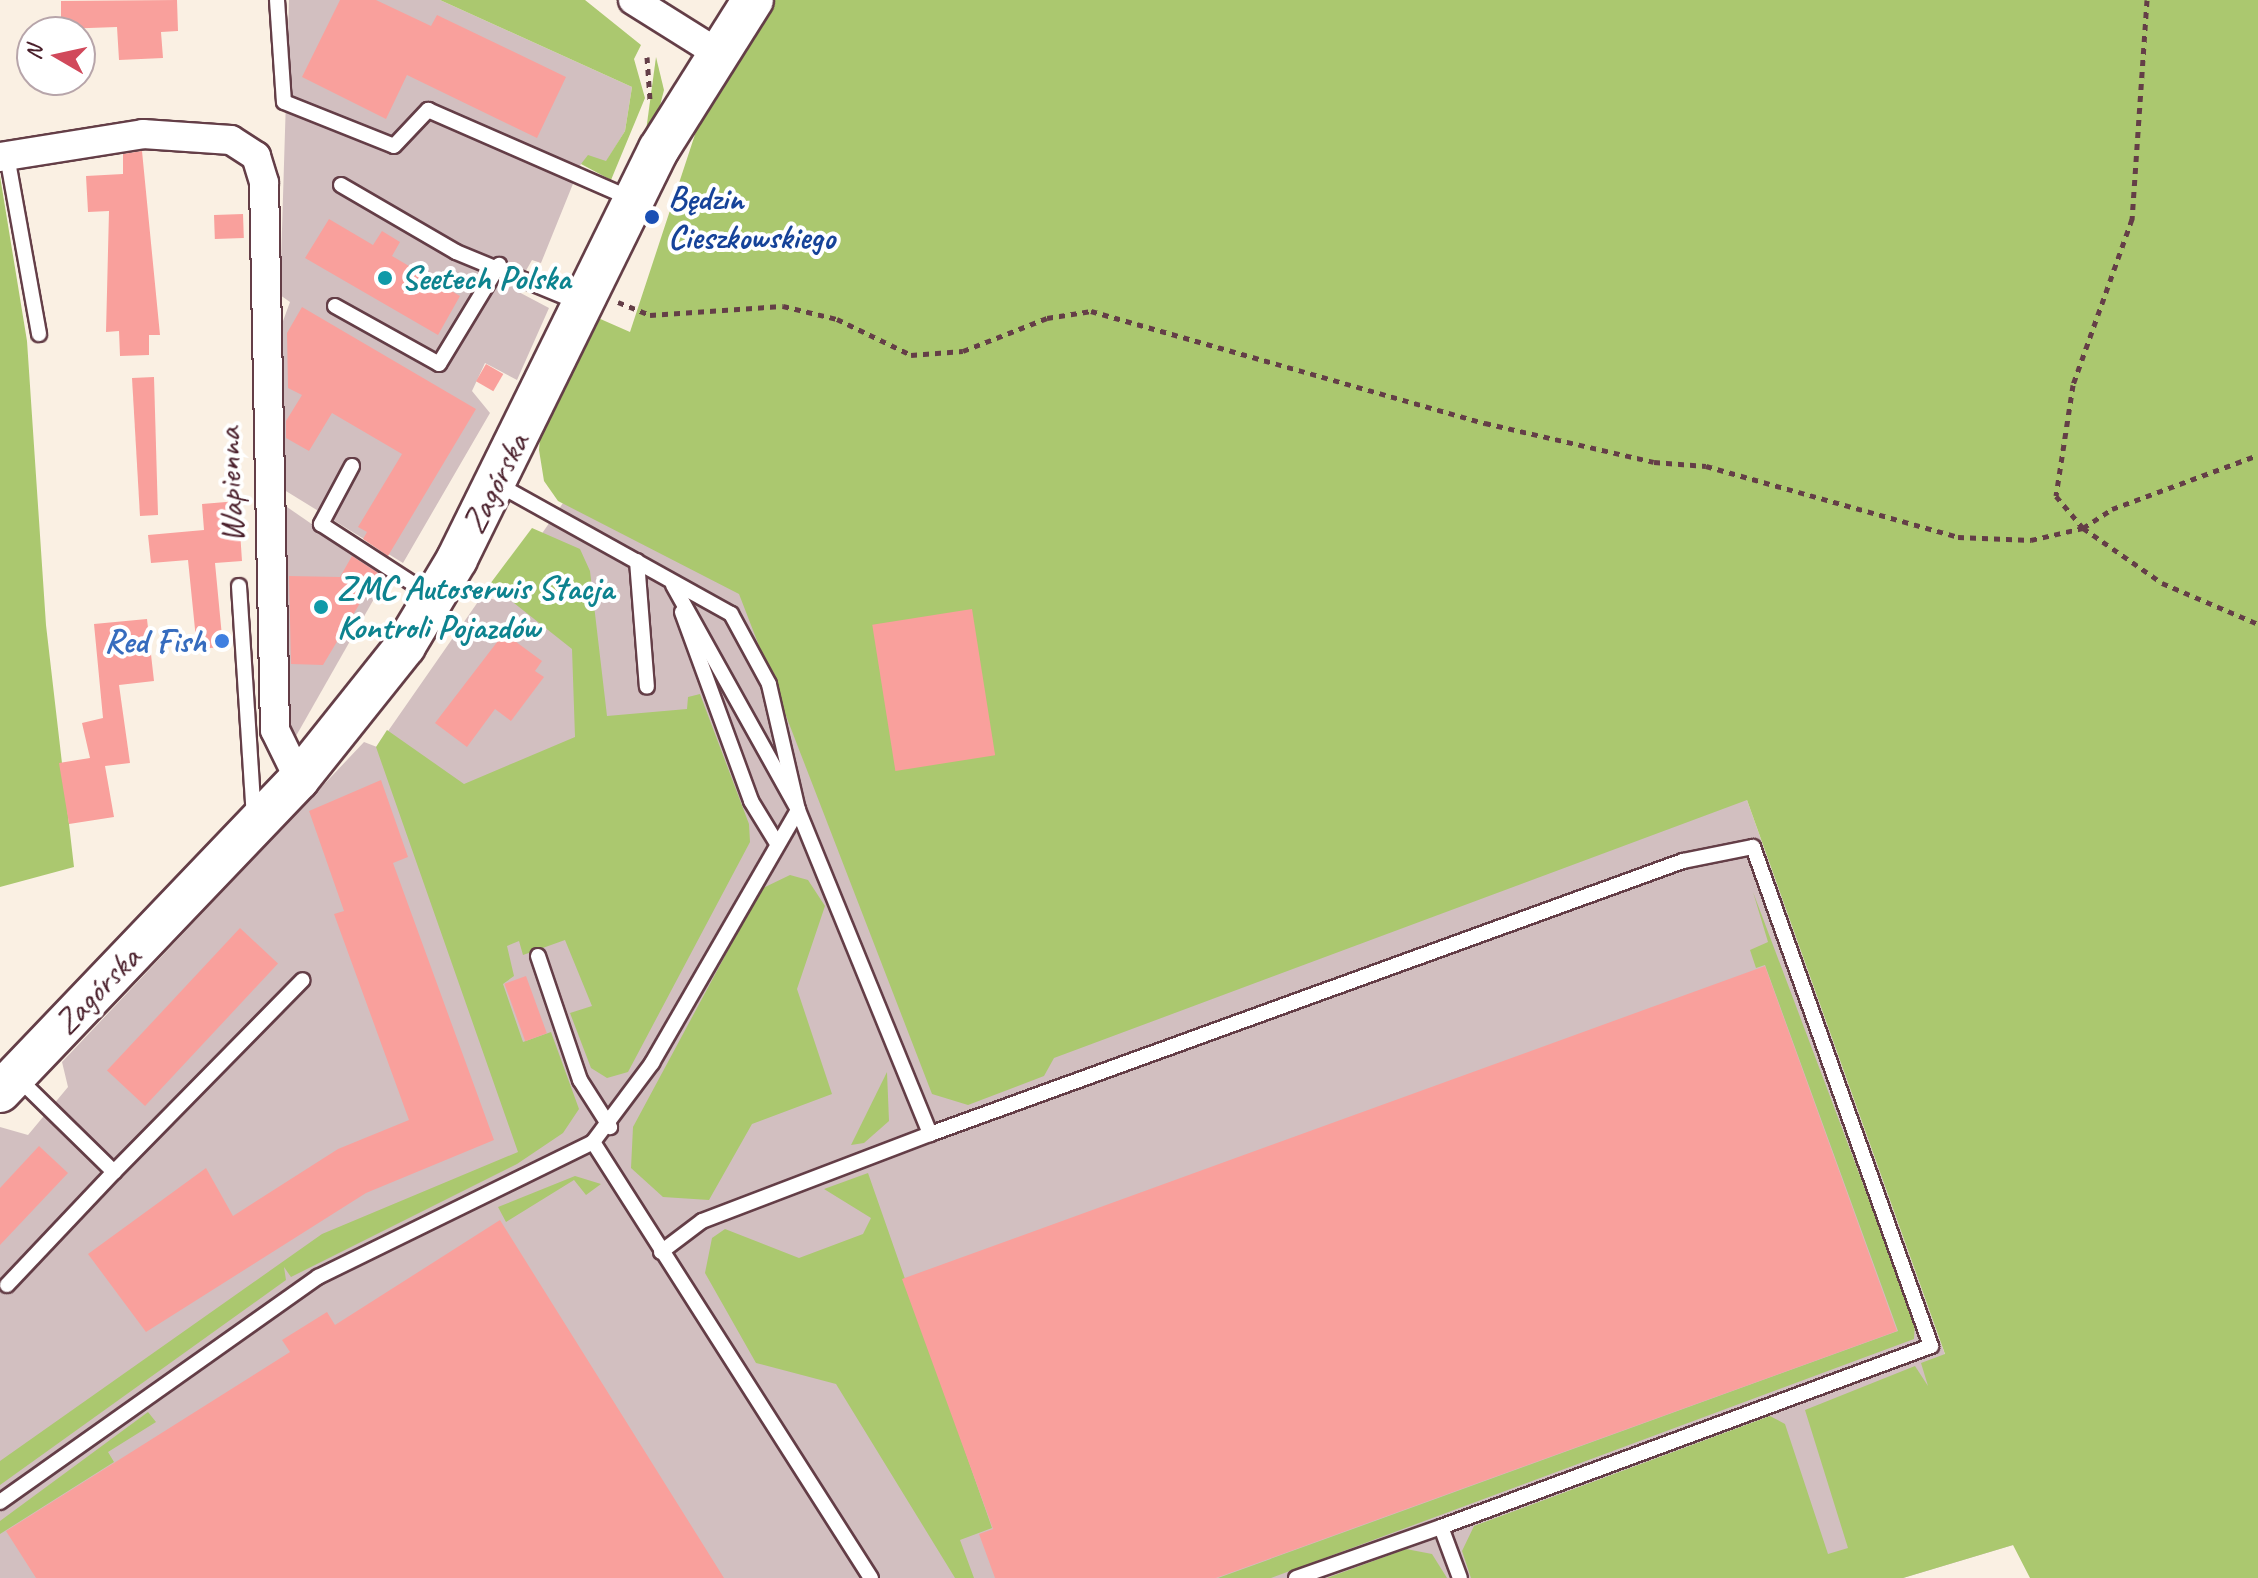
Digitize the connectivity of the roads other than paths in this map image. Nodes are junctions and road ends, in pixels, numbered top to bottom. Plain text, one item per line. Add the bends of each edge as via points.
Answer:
1 (277, 0) edge
2 (633, 0) edge
3 (753, 0) edge
4 (719, 54) junction
5 (4, 157) edge
6 (341, 185) dead end
7 (632, 200) junction
8 (499, 265) junction
9 (587, 298) junction
10 (335, 306) dead end
11 (39, 334) dead end
12 (352, 466) dead end
13 (495, 483) junction
14 (637, 561) junction
15 (673, 585) junction
16 (239, 586) dead end
17 (436, 599) junction
18 (647, 687) dead end
19 (299, 779) junction
20 (798, 810) junction
21 (255, 825) junction
22 (776, 842) junction
23 (538, 956) dead end
24 (303, 980) dead end
25 (8, 1084) edge
26 (610, 1127) junction
27 (930, 1134) junction
28 (593, 1142) junction
29 (114, 1172) junction
30 (661, 1252) junction
31 (7, 1285) dead end
32 (0, 1502) edge
33 (1441, 1527) junction
34 (871, 1578) edge
35 (1296, 1578) edge
36 (1460, 1578) edge

1 - 7 lane via 284,102 394,146 428,110
2 - 4 street
3 - 4 street, Zagórska
4 - 7 street, Zagórska
5 - 11 lane
5 - 19 street, Wapienna via 143,134 231,140 256,156 264,183 275,730
6 - 8 lane via 456,252
7 - 9 street, Zagórska
8 - 9 lane
8 - 10 lane via 439,364
9 - 13 street, Zagórska
12 - 17 lane via 321,524
13 - 14 lane
13 - 17 street, Zagórska
14 - 15 lane
14 - 18 lane
15 - 20 lane
15 - 20 lane via 708,595 731,614 769,684
15 - 22 lane via 751,801
16 - 21 lane
17 - 19 street, Zagórska
19 - 21 street, Zagórska
20 - 22 lane
20 - 27 lane
21 - 25 street, Zagórska
22 - 26 lane
23 - 26 lane via 580,1080
24 - 29 lane
25 - 29 lane
26 - 28 lane
27 - 30 lane via 702,1221
27 - 33 lane via 1683,861 1753,847 1931,1346
28 - 30 lane
28 - 32 lane via 318,1277
29 - 31 lane
30 - 34 lane
33 - 35 lane
33 - 36 lane

